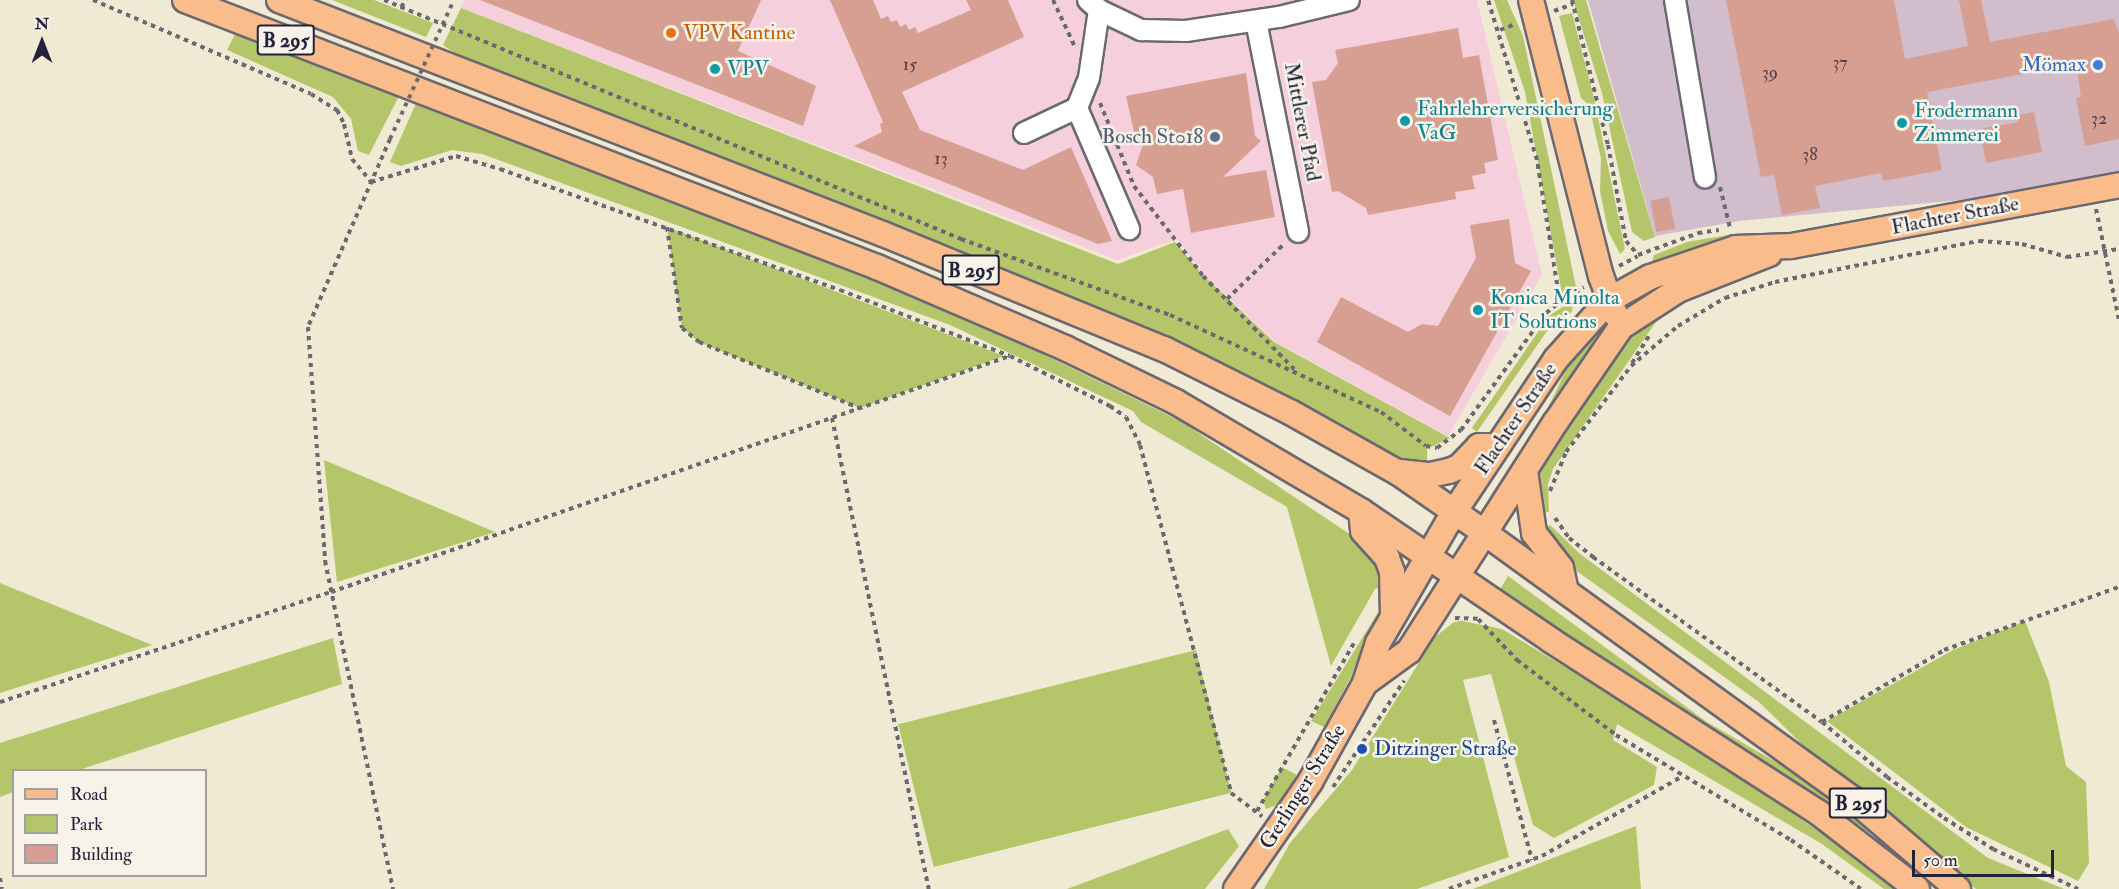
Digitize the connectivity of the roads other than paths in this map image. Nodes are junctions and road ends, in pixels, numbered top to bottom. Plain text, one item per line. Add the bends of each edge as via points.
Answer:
1 (279, 0) edge
2 (308, 0) edge
3 (1349, 0) edge
4 (1531, 0) edge
5 (1675, 0) edge
6 (191, 1) edge
7 (1094, 5) edge
8 (1256, 21) junction
9 (332, 22) junction
10 (1077, 108) junction
11 (1024, 133) dead end
12 (1705, 177) road end
13 (2119, 184) edge
14 (1129, 229) dead end
15 (1298, 232) road end
16 (1791, 246) junction
17 (1609, 300) junction
18 (1621, 327) junction
19 (1498, 446) junction
20 (1525, 471) junction
21 (1397, 472) junction
22 (1361, 511) junction
23 (1454, 512) junction
24 (1485, 533) junction
25 (1427, 556) junction
26 (1459, 577) junction
27 (1566, 591) junction
28 (1393, 618) junction
29 (1365, 682) junction
30 (1236, 889) edge
31 (1917, 889) edge
32 (1958, 889) edge

1 - 9 main road, B 295
2 - 9 street
3 - 8 street
4 - 17 main road
5 - 12 street
6 - 22 main road, B 295 via 637,172 1065,348 1222,426
7 - 8 street via 1141,30 1186,32
7 - 10 street via 1089,78
8 - 15 street, Mittlerer Pfad
9 - 21 main road, B 295 via 883,234 1164,349
10 - 11 street
10 - 14 street
13 - 16 main road, Flachter Straße
16 - 17 main road, Flachter Straße via 1736,249 1699,258 1650,277
16 - 18 main road, Flachter Straße via 1687,286
17 - 18 main road
17 - 19 main road, Flachter Straße via 1556,359
18 - 20 main road, Flachter Straße
19 - 21 main road via 1479,446 1459,467 1449,471 1430,475
19 - 23 main road, Flachter Straße
20 - 24 main road, Flachter Straße
20 - 27 main road via 1534,533 1561,568
21 - 23 main road, B 295
22 - 25 main road, B 295
22 - 28 main road via 1363,531 1387,558 1392,572
23 - 24 main road, B 295
23 - 25 main road, Flachter Straße
24 - 26 main road, Flachter Straße
24 - 27 main road, B 295
25 - 26 main road, B 295
25 - 28 main road, Gerlinger Straße
26 - 29 main road, Gerlinger Straße via 1409,651
26 - 31 main road, B 295 via 1819,813
27 - 32 main road, B 295 via 1854,800
28 - 29 main road, Gerlinger Straße via 1378,643
29 - 30 main road, Gerlinger Straße via 1269,827

